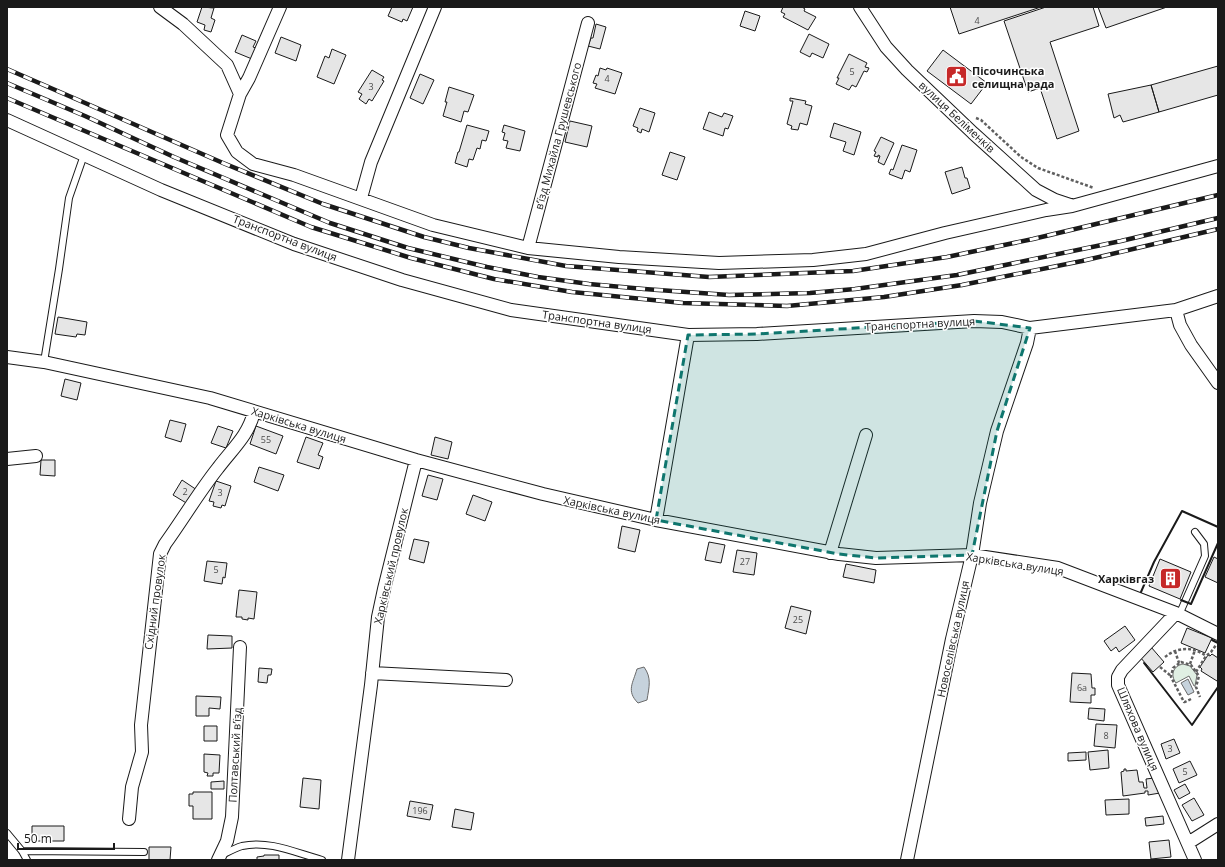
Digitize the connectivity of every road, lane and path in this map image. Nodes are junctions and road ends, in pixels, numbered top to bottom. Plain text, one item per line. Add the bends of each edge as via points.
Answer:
1 (160, 7) edge
2 (280, 7) edge
3 (435, 7) edge
4 (860, 7) edge
5 (588, 23) dead end
6 (240, 94) junction
7 (7, 120) edge
8 (1013, 149) dead end
9 (84, 155) junction
10 (1218, 166) edge
11 (1099, 189) dead end
12 (361, 198) junction
13 (1072, 206) junction
14 (528, 248) junction
15 (1218, 296) edge
16 (1176, 310) junction
17 (1030, 328) junction
18 (688, 335) junction
19 (7, 357) edge
20 (44, 362) junction
21 (1218, 383) edge
22 (254, 412) junction
23 (866, 435) dead end
24 (36, 456) dead end
25 (7, 459) edge
26 (416, 460) junction
27 (656, 520) junction
28 (1195, 532) dead end
29 (830, 553) junction
30 (972, 555) junction
31 (1177, 614) junction
32 (1217, 639) edge
33 (240, 646) dead end
34 (1195, 650) junction
35 (1175, 651) junction
36 (1206, 656) junction
37 (1165, 657) dead end
38 (1179, 663) junction
39 (1190, 664) junction
40 (1160, 667) dead end
41 (1196, 672) junction
42 (372, 673) junction
43 (1171, 676) junction
44 (506, 680) dead end
45 (1200, 697) dead end
46 (1191, 699) dead end
47 (129, 819) dead end
48 (1218, 824) edge
49 (7, 833) edge
50 (1188, 843) junction
51 (22, 851) junction
52 (144, 852) dead end
53 (219, 858) edge
54 (27, 860) edge
55 (322, 860) edge
56 (348, 860) edge
57 (907, 860) edge
58 (1195, 860) edge

1 - 6 street via 183,24 227,65
2 - 6 street
3 - 12 street via 371,162
4 - 13 street, вулиця Беліменків via 886,47 973,133 1036,190
5 - 14 street, в’їзд Михайла Грушевського
6 - 12 street via 227,135 237,152 253,164 294,174
7 - 9 street, Транспортна вулиця
8 - 11 path via 1021,158 1038,168
9 - 18 street, Транспортна вулиця via 161,190 294,244 402,280 511,310
9 - 20 lane via 69,198
10 - 13 street
12 - 14 street via 433,225
13 - 14 street via 944,233 866,254 813,260 719,263
15 - 16 street, Транспортна вулиця
16 - 17 street, Транспортна вулиця
16 - 21 street via 1180,325 1191,345
17 - 18 street, Транспортна вулиця via 1002,322 974,321 757,334
17 - 30 street, Новоселівська вулиця via 1027,344 997,431 980,503
18 - 27 street
19 - 20 street, Харківська вулиця
20 - 22 street, Харківська вулиця via 210,398
22 - 26 street, Харківська вулиця
22 - 47 street, Східний провулок via 247,432 218,467 160,554 141,725 142,752 132,787
23 - 29 street
24 - 25 street
26 - 27 street, Харківська вулиця via 543,494
26 - 42 street, Харківський провулок via 378,617
27 - 29 street, Харківська вулиця
28 - 31 lane via 1204,544 1204,556
29 - 30 street, Харківська вулиця via 876,558
30 - 31 street, Харківська вулиця via 1058,568
30 - 57 street, Новоселівська вулиця via 952,639
31 - 32 street, Харківська вулиця
31 - 50 street, Шляхова вулиця via 1122,670 1118,681
32 - 36 path via 1211,652
33 - 53 street, Полтавський в’їзд via 232,817 228,840
34 - 35 path
34 - 36 path
34 - 39 path
35 - 37 path
35 - 38 path
36 - 41 path
38 - 39 path
38 - 43 path via 1173,668
39 - 41 path
40 - 43 path
41 - 45 path via 1199,676 1196,687
42 - 44 street
42 - 56 street, Харківський провулок
43 - 46 path via 1184,702
48 - 50 street
49 - 51 lane
50 - 58 street, Шляхова вулиця
51 - 52 lane
51 - 54 lane
53 - 55 lane via 242,846 259,845 281,847

